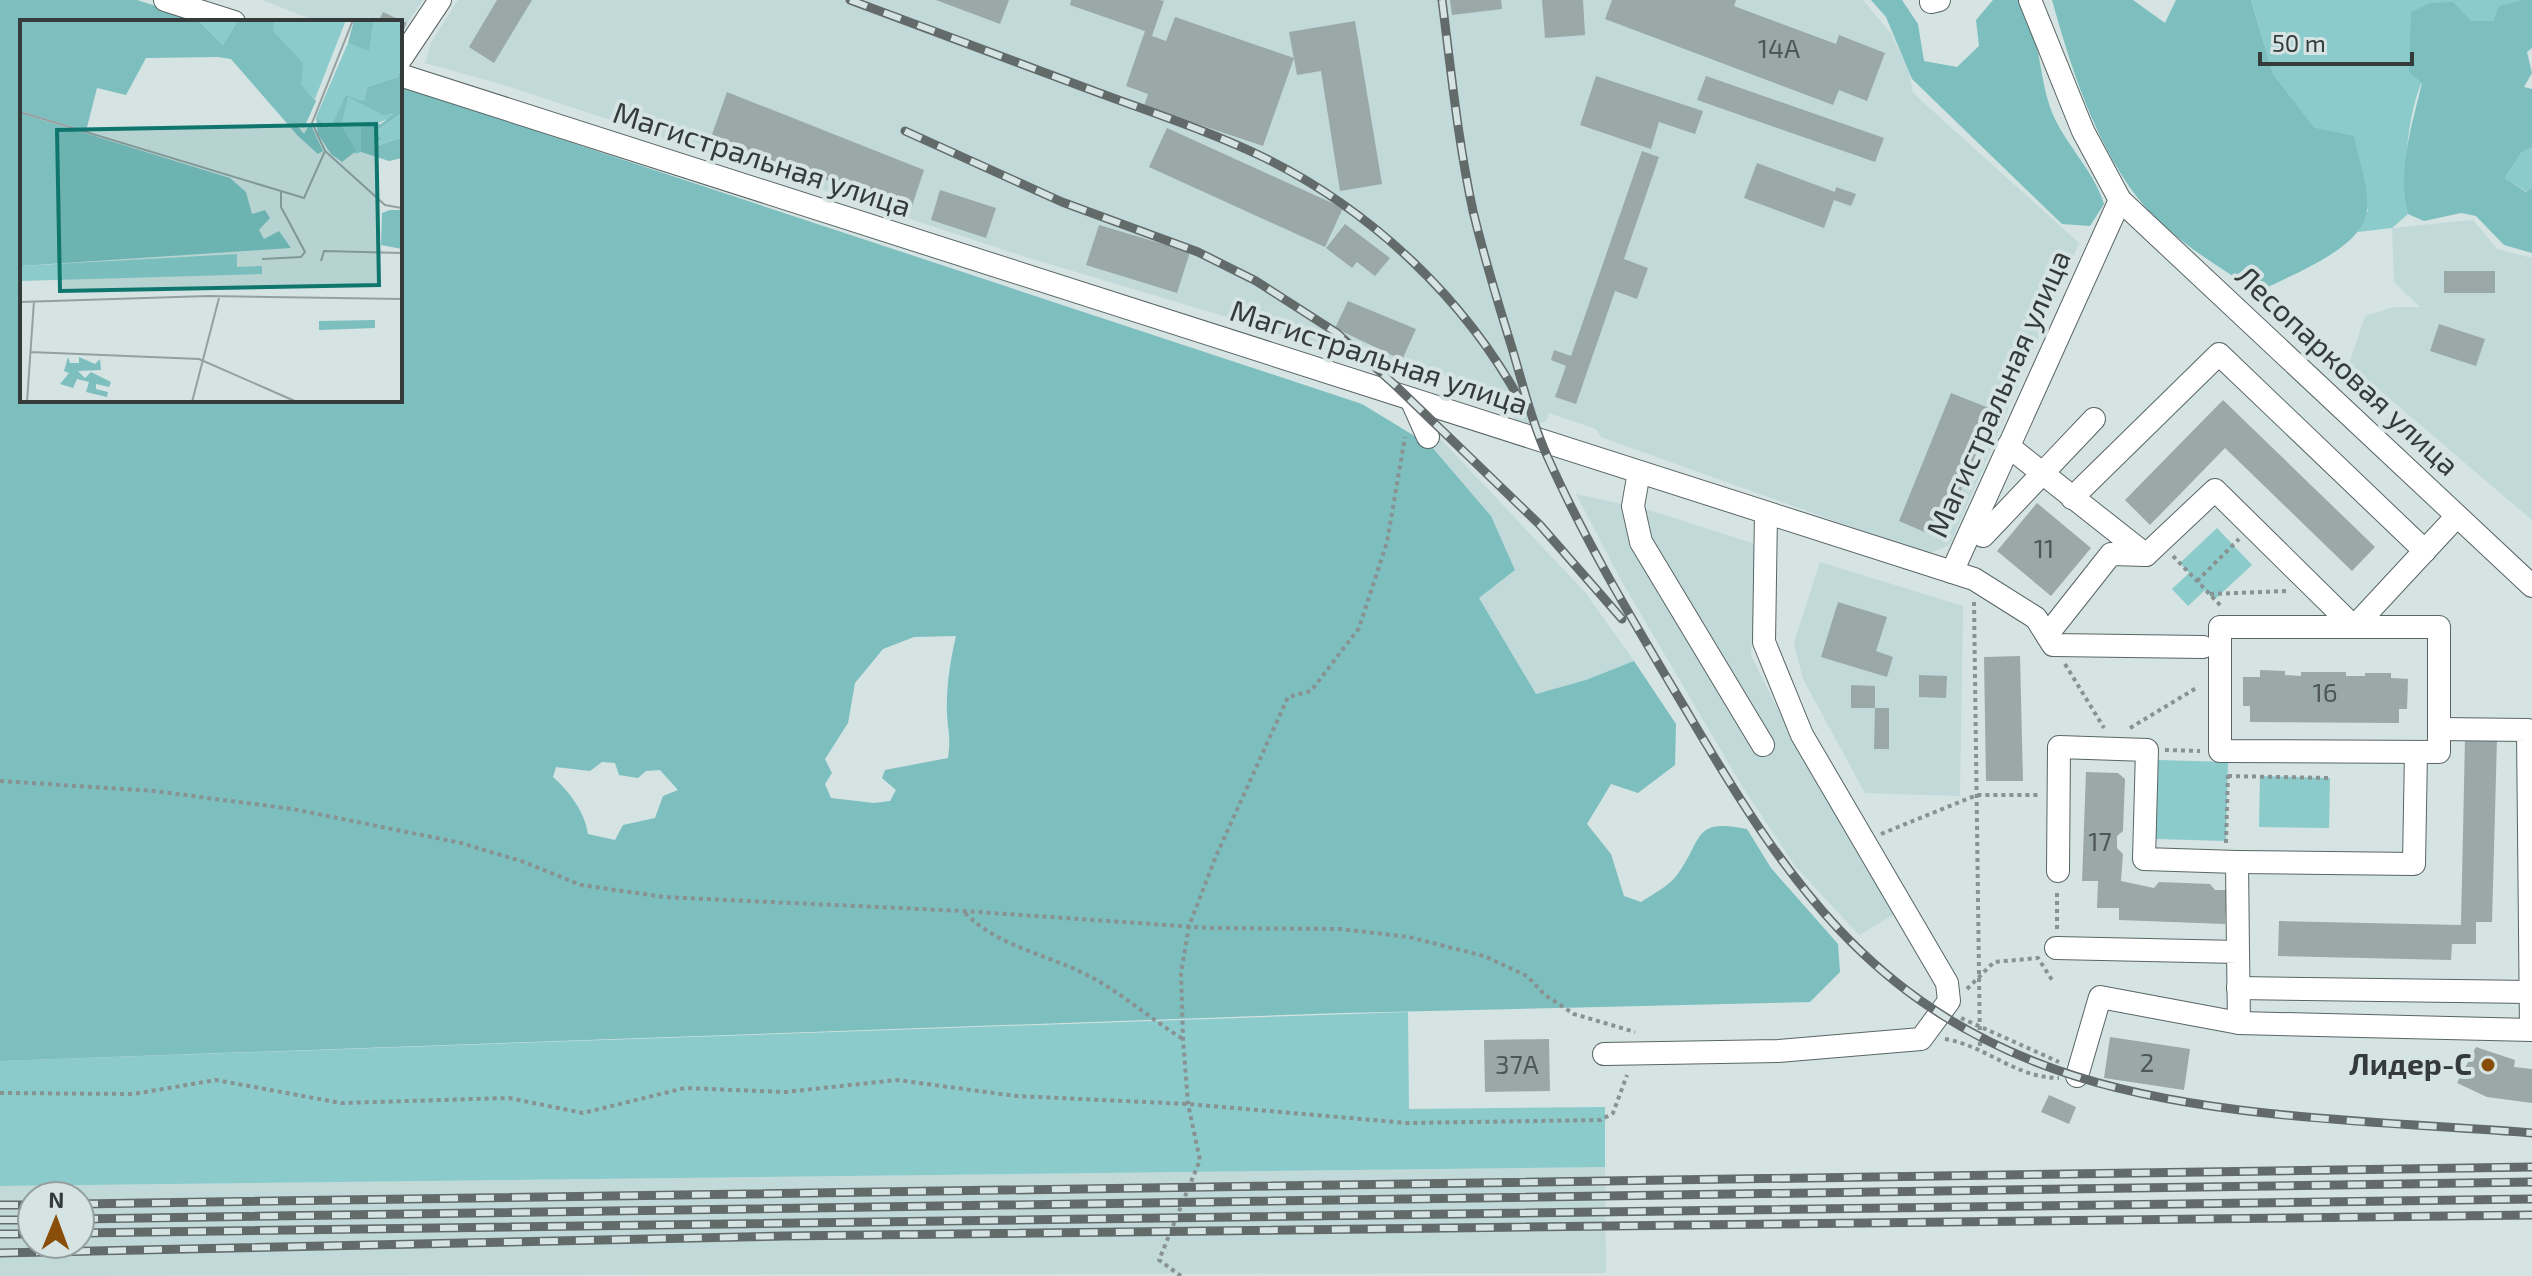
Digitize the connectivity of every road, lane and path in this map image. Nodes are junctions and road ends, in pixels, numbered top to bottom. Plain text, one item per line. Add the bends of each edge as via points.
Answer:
1 (165, 0) edge
2 (440, 0) edge
3 (2030, 0) edge
4 (228, 13) edge
5 (402, 57) edge
6 (402, 76) edge
7 (2120, 200) junction
8 (1411, 399) junction
9 (2094, 419) dead end
10 (1428, 437) dead end
11 (2008, 446) junction
12 (1639, 472) junction
13 (2041, 473) junction
14 (2072, 498) junction
15 (1766, 513) junction
16 (2457, 516) junction
17 (2252, 526) junction
18 (1983, 536) dead end
19 (2153, 549) junction
20 (2425, 551) junction
21 (1952, 572) junction
22 (1974, 579) junction
23 (2197, 581) junction
24 (2532, 586) edge
25 (2317, 589) junction
26 (2210, 594) junction
27 (2240, 627) junction
28 (2354, 627) junction
29 (2050, 640) junction
30 (2203, 647) dead end
31 (2220, 673) junction
32 (2439, 729) junction
33 (2114, 744) junction
34 (1763, 745) dead end
35 (2147, 750) junction
36 (2224, 752) junction
37 (2416, 752) junction
38 (2228, 776) junction
39 (2330, 778) dead end
40 (0, 781) edge
41 (2059, 794) junction
42 (1977, 795) junction
43 (1864, 841) junction
44 (2231, 861) junction
45 (2058, 871) joint
46 (963, 911) junction
47 (1189, 926) junction
48 (2056, 948) joint
49 (2238, 952) junction
50 (2054, 983) dead end
51 (2238, 988) junction
52 (2530, 992) edge
53 (1947, 1005) junction
54 (2239, 1023) junction
55 (1980, 1029) junction
56 (2531, 1030) edge
57 (1183, 1039) junction
58 (1921, 1039) junction
59 (1641, 1044) junction
60 (1980, 1049) junction
61 (1604, 1054) dead end
62 (2078, 1073) junction
63 (0, 1093) edge
64 (1188, 1104) junction
65 (1181, 1276) edge

1 - 4 street
2 - 5 street
3 - 7 street, Лесопарковая улица via 2083,131
6 - 8 street, Магистральная улица
7 - 11 street, Магистральная улица
7 - 16 street, Лесопарковая улица
8 - 10 street
8 - 12 street, Магистральная улица
8 - 47 path via 1387,542 1359,628 1311,691 1288,697
9 - 13 street
11 - 13 street
11 - 21 street, Магистральная улица
12 - 15 street, Магистральная улица
12 - 34 street via 1633,506 1641,542
13 - 14 street
13 - 18 street
14 - 19 street
14 - 20 street via 2219,354
15 - 21 street, Магистральная улица
15 - 43 street via 1764,642 1802,735
16 - 20 street
16 - 24 street, Лесопарковая улица
17 - 19 street via 2215,490
17 - 23 path
17 - 25 street
19 - 23 path
19 - 29 street via 2111,554
20 - 28 street
21 - 22 street
22 - 29 street via 2036,618
22 - 42 path
23 - 26 path
25 - 26 path
25 - 28 street
26 - 27 path
27 - 28 street
27 - 31 street via 2220,627
28 - 32 street via 2439,627
29 - 30 street
29 - 33 path
31 - 33 path
31 - 36 street
32 - 37 street via 2439,752
32 - 52 street via 2528,730
33 - 35 street
33 - 41 street via 2059,747
35 - 36 path
35 - 44 street via 2144,859
36 - 37 street
36 - 38 path
37 - 44 street via 2414,864
38 - 39 path
38 - 44 path
40 - 46 path via 154,791 293,809 461,843 581,885 664,897
41 - 42 path
41 - 45 street
42 - 43 path
42 - 55 path
43 - 53 street via 1947,983
44 - 49 street
45 - 48 path
46 - 47 path
46 - 57 path via 978,926 1030,955 1090,977
47 - 57 path via 1181,973
47 - 59 path via 1340,929 1409,937 1484,956 1527,976 1574,1014
48 - 49 street
49 - 51 street
50 - 53 path via 2038,958 1994,962
51 - 52 street
51 - 54 street
52 - 56 street
53 - 55 path
53 - 58 street
54 - 56 street
54 - 62 street via 2100,997
55 - 60 path
55 - 62 path
57 - 64 path
58 - 59 street via 1778,1051
58 - 60 path via 1945,1039
59 - 61 street
59 - 64 path via 1613,1113 1601,1120 1407,1123
60 - 62 path via 2041,1078
63 - 64 path via 133,1094 216,1080 341,1103 509,1098 583,1113 685,1088 785,1092 897,1080 1016,1096
64 - 65 path via 1200,1160 1159,1260

